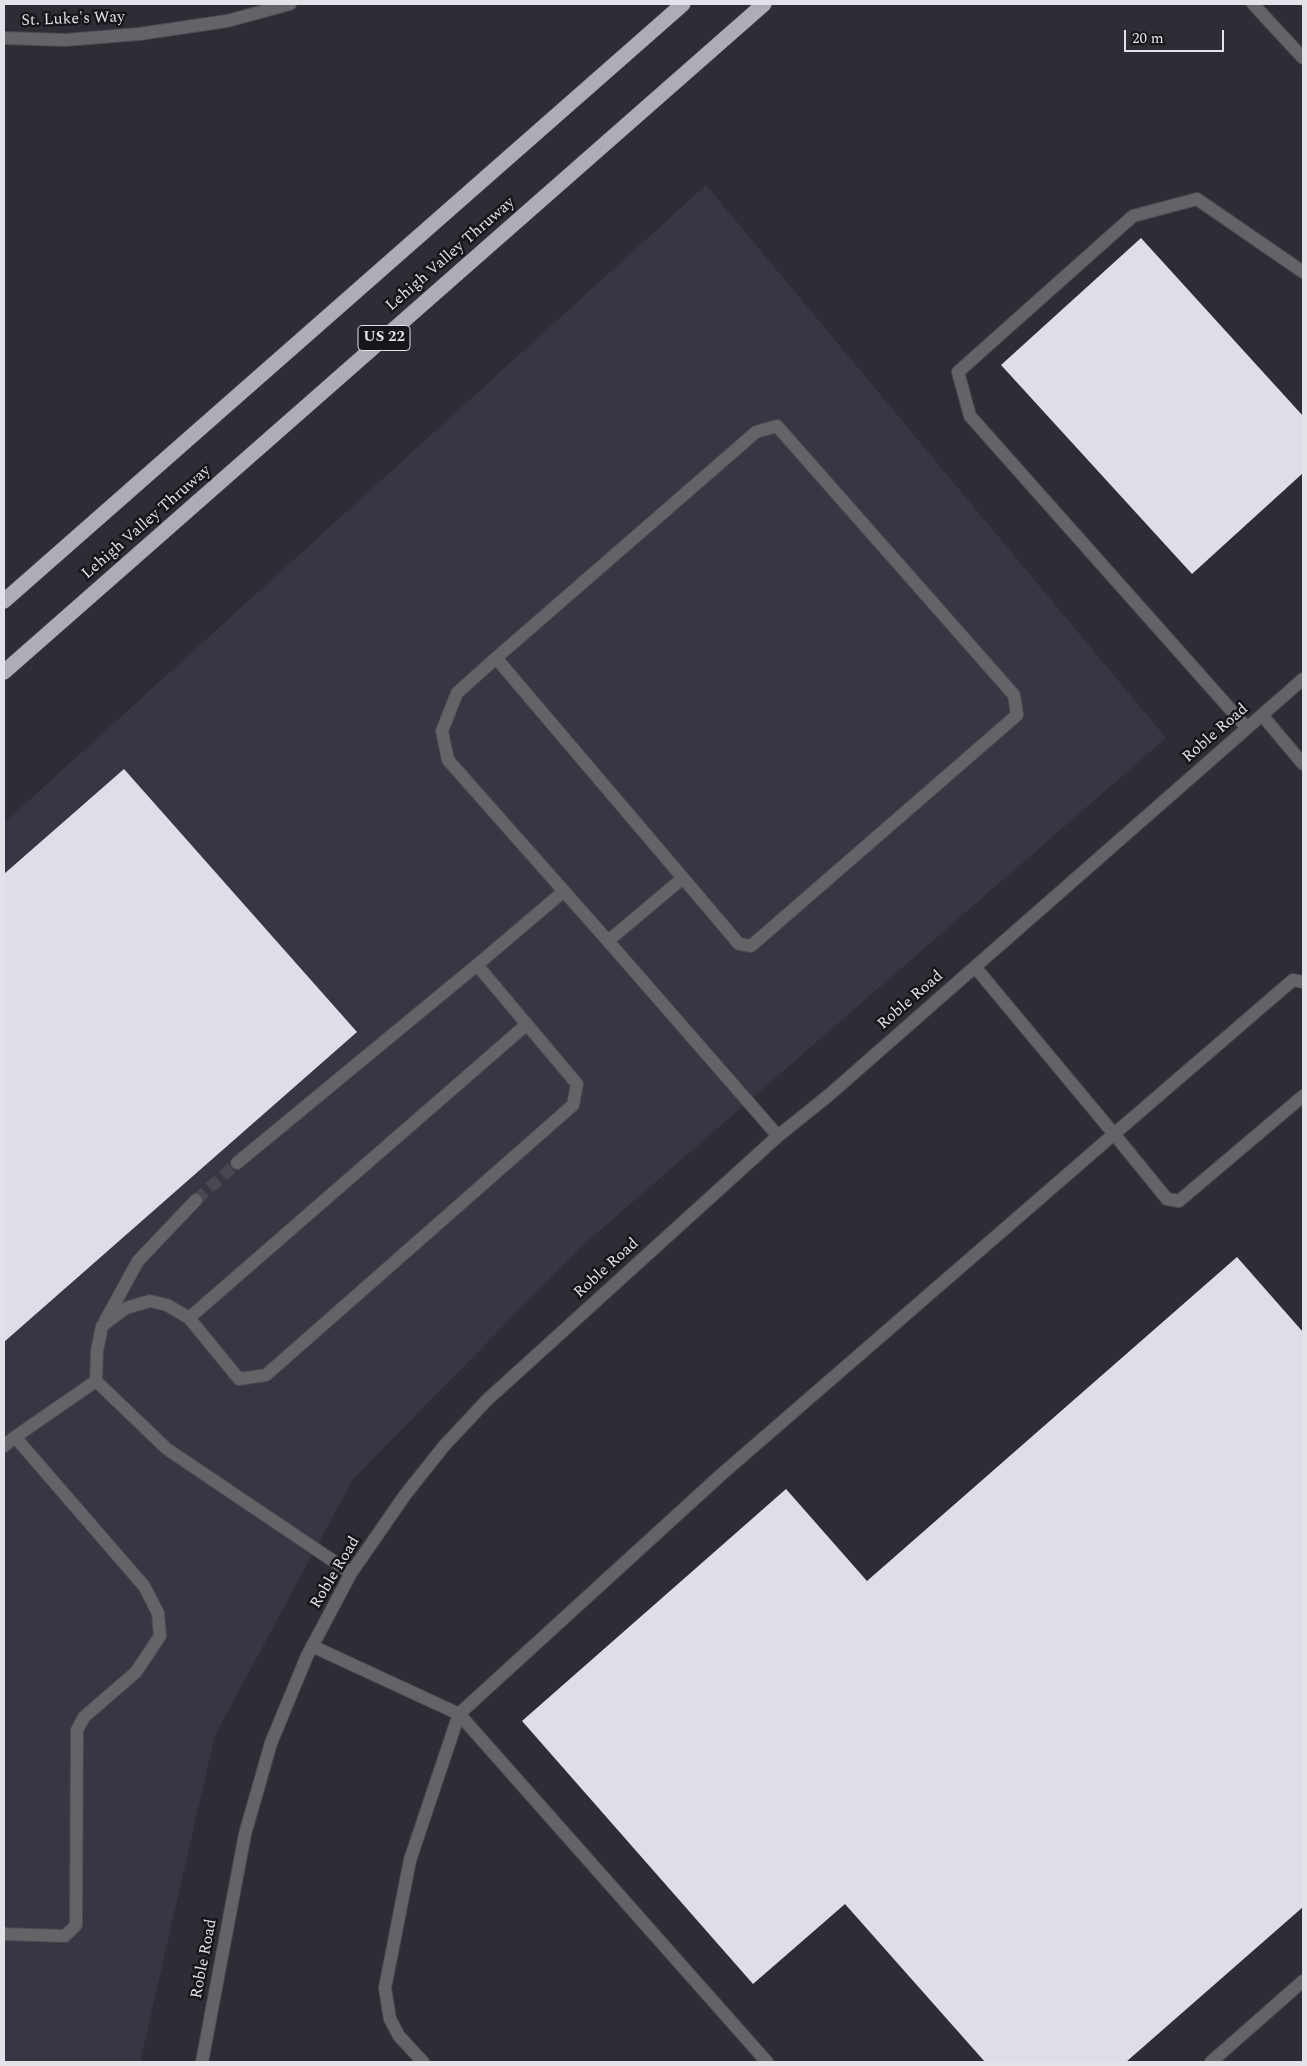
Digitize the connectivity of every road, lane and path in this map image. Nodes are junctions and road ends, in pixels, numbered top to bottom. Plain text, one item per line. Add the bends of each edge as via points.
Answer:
1 (290, 4) edge
2 (683, 4) edge
3 (764, 4) edge
4 (1253, 4) edge
5 (4, 38) edge
6 (1303, 58) edge
7 (1303, 272) edge
8 (4, 601) edge
9 (496, 658) junction
10 (4, 672) edge
11 (1303, 678) edge
12 (1262, 715) junction
13 (1247, 728) junction
14 (1303, 764) edge
15 (683, 878) junction
16 (564, 891) junction
17 (608, 941) junction
18 (477, 965) junction
19 (975, 967) junction
20 (1303, 982) edge
21 (526, 1025) junction
22 (1303, 1096) edge
23 (1114, 1134) junction
24 (778, 1136) junction
25 (237, 1163) tunnel mouth
26 (196, 1200) tunnel mouth
27 (189, 1318) junction
28 (102, 1326) junction
29 (96, 1381) junction
30 (15, 1437) junction
31 (4, 1446) edge
32 (351, 1573) junction
33 (312, 1646) junction
34 (459, 1714) junction
35 (4, 1934) edge
36 (1303, 1981) edge
37 (202, 2062) edge
38 (423, 2062) edge
39 (767, 2062) edge
40 (1211, 2062) edge

1 - 5 street, St. Luke's Way via 227,21 147,33 65,40
2 - 8 highway
3 - 10 highway, Lehigh Valley Thruway / US 22
4 - 6 street
7 - 13 street via 1197,199 1133,216 958,372 970,416
9 - 15 street
9 - 15 street via 756,432 777,426 1014,695 1017,715 751,946 739,944
9 - 16 street via 457,693 442,731 448,760
11 - 12 street, Roble Road
12 - 13 street, Roble Road
12 - 14 street
13 - 19 street, Roble Road
15 - 17 street
16 - 17 street
16 - 18 street
17 - 24 street
18 - 21 street
18 - 25 street
19 - 23 street
19 - 24 street, Roble Road
20 - 23 street via 1293,980
21 - 27 street
21 - 27 street via 577,1084 573,1105 266,1375 239,1379
22 - 23 street via 1179,1201 1167,1199
23 - 34 street via 723,1473
24 - 32 street, Roble Road via 487,1400 405,1495
26 - 28 street via 138,1261
27 - 28 street via 167,1305 150,1300 126,1308
28 - 29 street
29 - 30 street
29 - 32 street via 167,1449
30 - 31 street
30 - 35 street via 144,1586 158,1614 160,1636 136,1672 84,1718 77,1730 76,1925 65,1936
32 - 33 street, Roble Road
33 - 34 street
33 - 37 street, Roble Road via 271,1743 245,1834
34 - 38 street via 410,1860 385,1988 390,2019 399,2036
34 - 39 street
36 - 40 street

